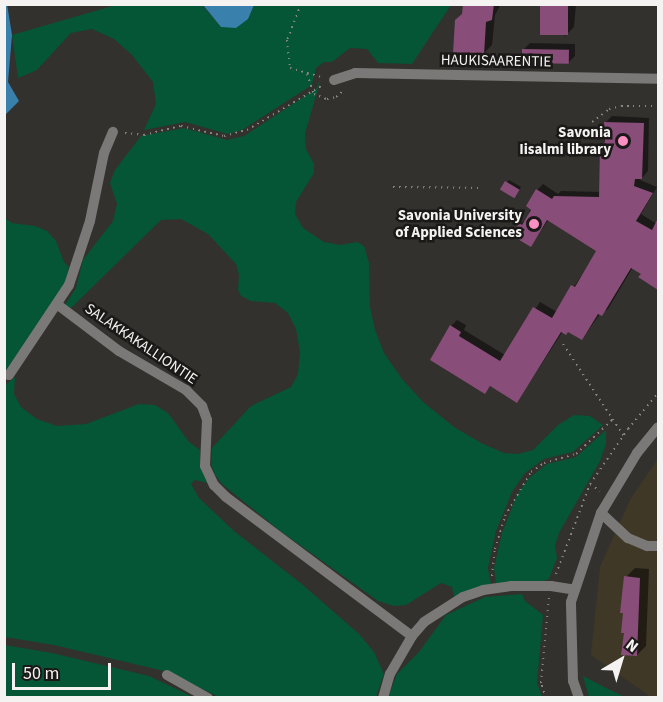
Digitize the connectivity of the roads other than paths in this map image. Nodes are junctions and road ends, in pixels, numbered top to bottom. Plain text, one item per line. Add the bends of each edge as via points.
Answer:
1 (658, 79) edge
2 (334, 80) road end
3 (113, 132) road end
4 (58, 305) junction
5 (9, 375) dead end
6 (658, 428) edge
7 (601, 513) junction
8 (658, 546) edge
9 (575, 590) junction
10 (412, 636) junction
11 (167, 675) dead end
12 (208, 698) edge
13 (383, 698) edge
14 (579, 698) edge

1 - 2 street, HAUKISAARENTIE via 355,73
3 - 4 street via 104,153 90,222 69,285
4 - 5 street
4 - 10 street, SALAKKAKALLIONTIE via 119,351 186,390 202,406 207,420 205,466 214,485 226,497
6 - 7 street via 637,453
7 - 8 street via 628,538
7 - 9 street
9 - 10 street via 551,586 483,590 441,610
9 - 14 street via 571,602 573,681
10 - 13 street via 390,674
11 - 12 street

